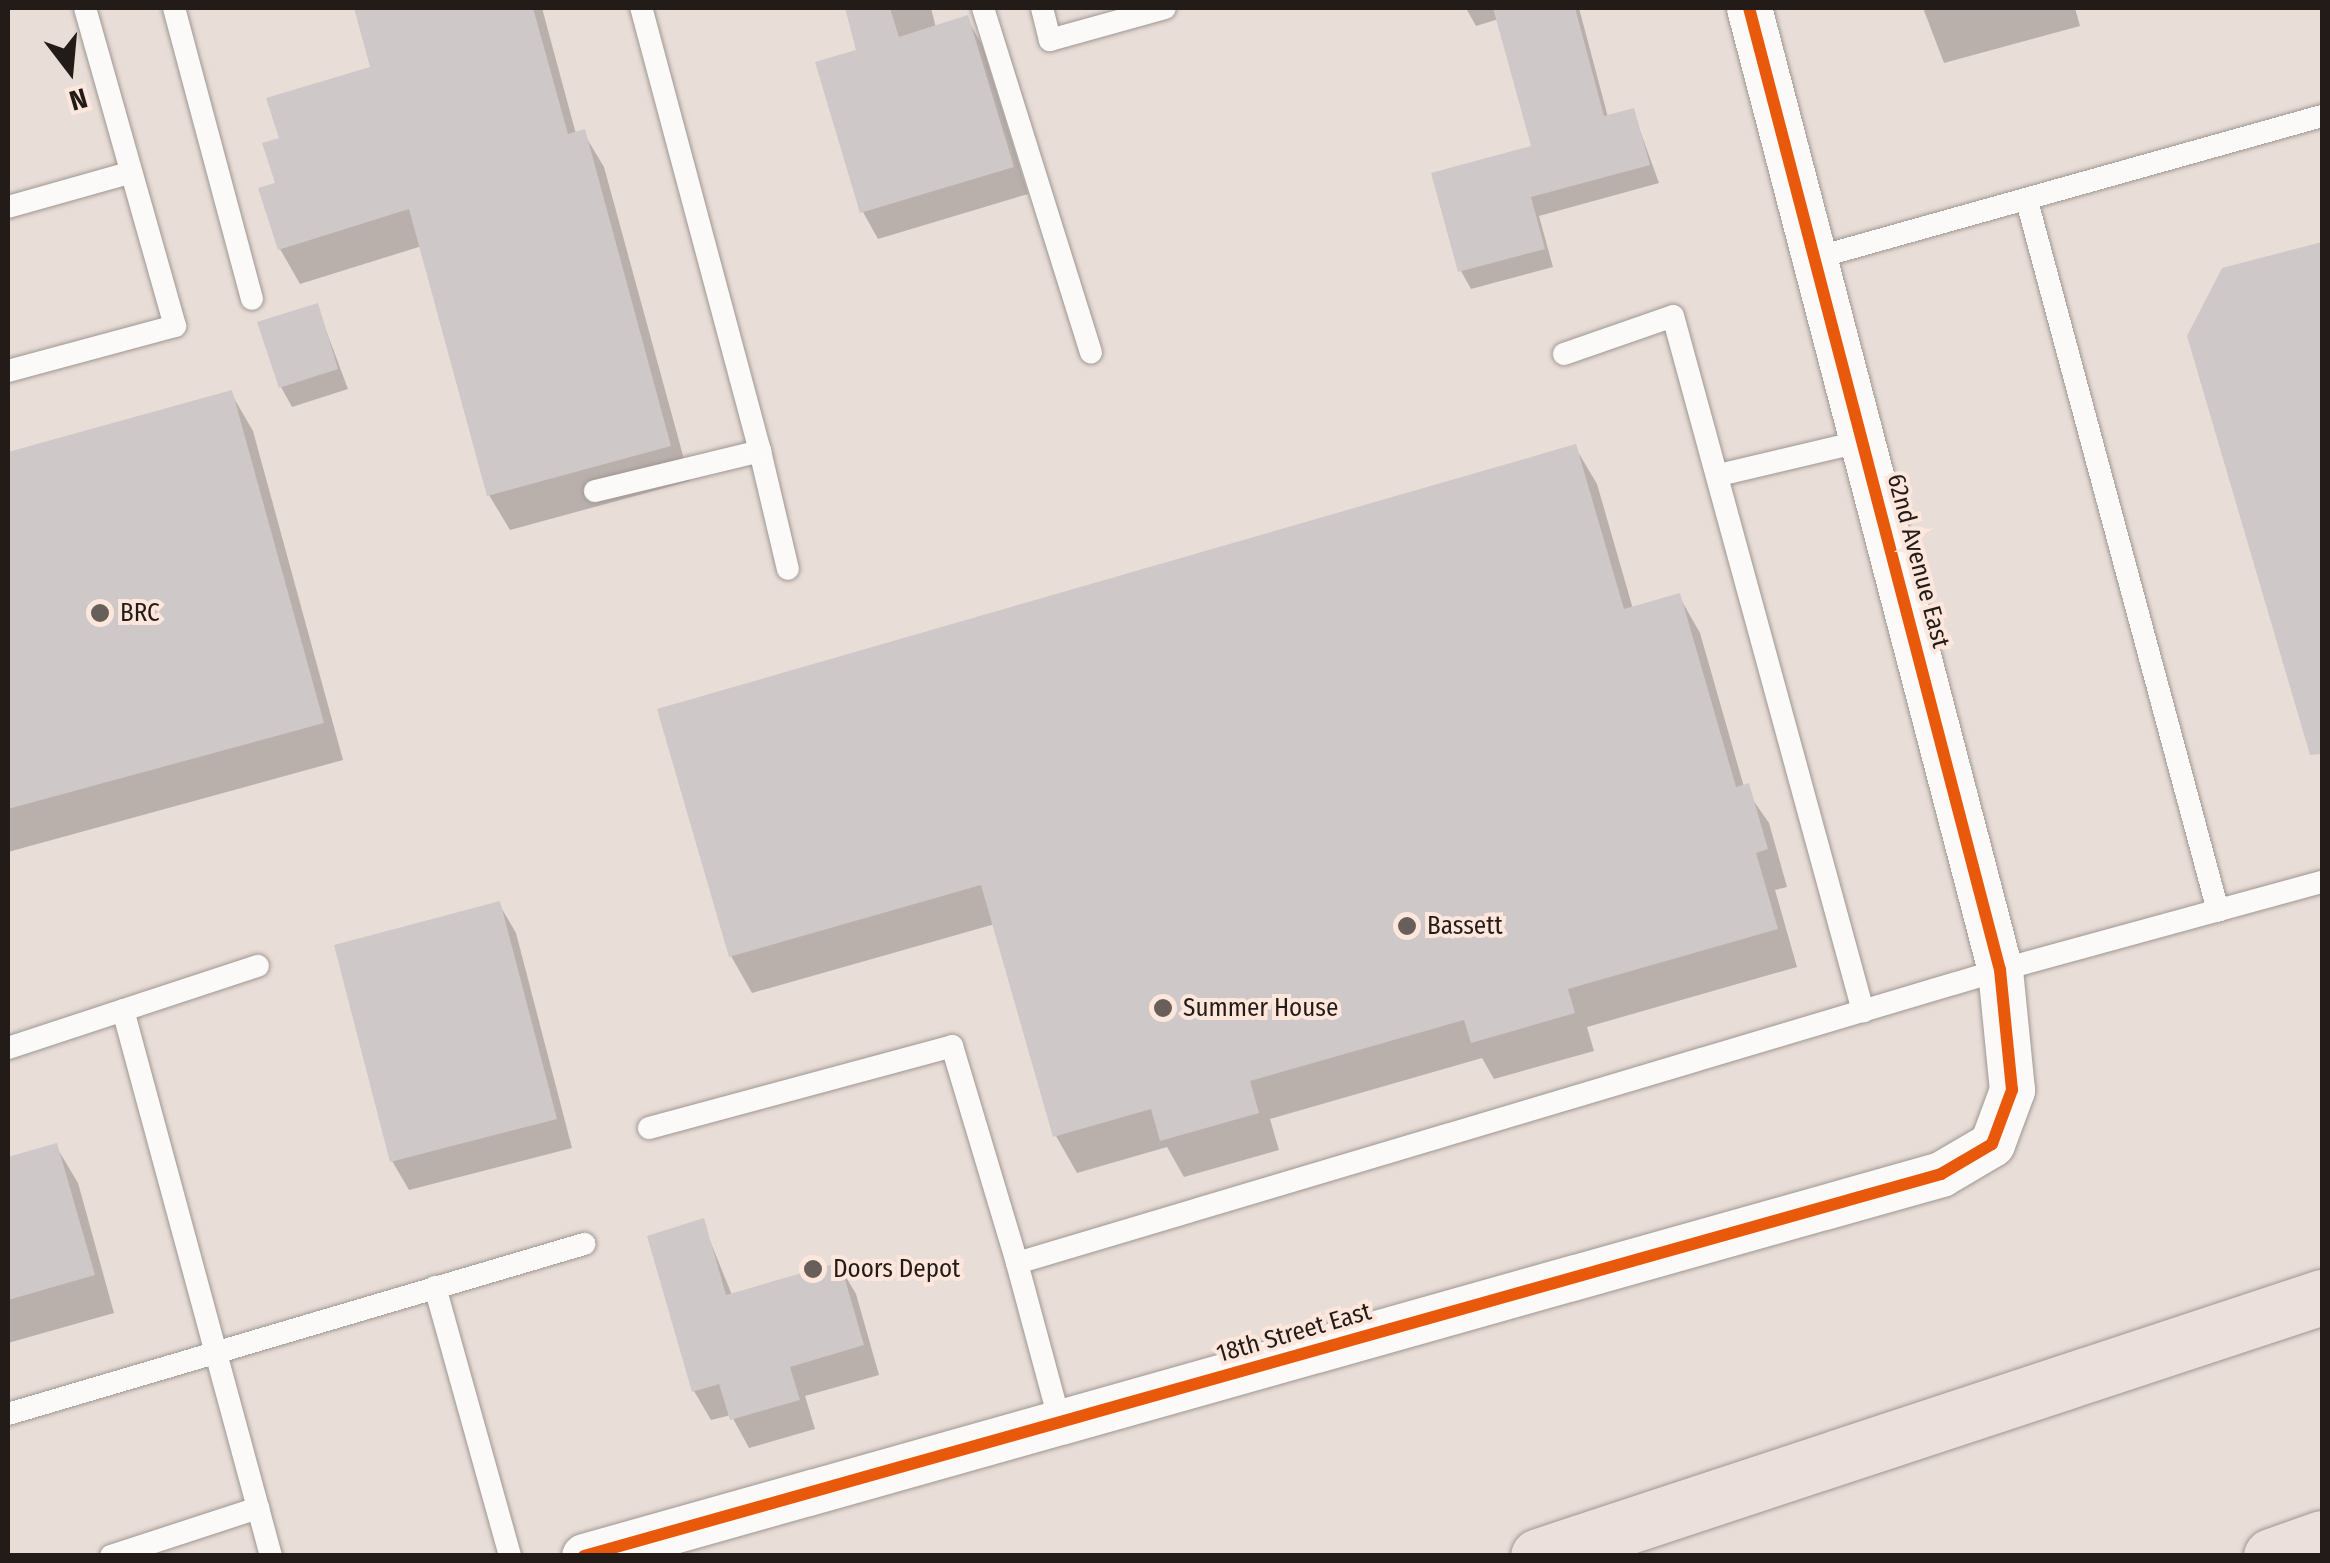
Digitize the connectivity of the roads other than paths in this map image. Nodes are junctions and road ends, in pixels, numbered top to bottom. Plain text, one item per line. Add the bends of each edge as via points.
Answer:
1 (85, 8) edge
2 (174, 8) edge
3 (641, 8) edge
4 (983, 8) edge
5 (1042, 8) edge
6 (1165, 8) edge
7 (1749, 8) edge
8 (2322, 116) edge
9 (129, 173) junction
10 (2026, 201) junction
11 (8, 207) edge
12 (1815, 258) junction
13 (252, 299) dead end
14 (1090, 352) dead end
15 (1564, 354) dead end
16 (8, 372) edge
17 (1864, 440) junction
18 (760, 451) junction
19 (1719, 475) junction
20 (596, 490) dead end
21 (788, 569) dead end
22 (2322, 882) edge
23 (2218, 910) junction
24 (258, 966) dead end
25 (2000, 970) junction
26 (123, 1010) junction
27 (1863, 1011) junction
28 (8, 1048) edge
29 (648, 1128) dead end
30 (2002, 1129) joint
31 (584, 1244) dead end
32 (1017, 1263) junction
33 (435, 1287) junction
34 (2322, 1297) edge
35 (216, 1352) junction
36 (8, 1414) edge
37 (1060, 1422) junction
38 (258, 1508) junction
39 (2322, 1538) edge
40 (110, 1556) edge
41 (271, 1556) edge
42 (510, 1556) edge
43 (584, 1556) edge
44 (1538, 1556) edge
45 (2271, 1556) edge

1 - 9 lane
2 - 13 lane
3 - 18 lane
4 - 14 lane
5 - 6 lane via 1050,40
7 - 12 street, 62nd Avenue East
8 - 10 lane
9 - 11 lane
9 - 16 lane via 175,326
10 - 12 lane
10 - 23 lane
12 - 17 street, 62nd Avenue East
15 - 19 lane via 1673,316
17 - 19 lane
17 - 25 street, 62nd Avenue East
18 - 20 lane
18 - 21 lane
19 - 27 lane
22 - 23 lane
23 - 25 lane
24 - 26 lane
25 - 27 lane
25 - 30 street, 62nd Avenue East via 2013,1058
26 - 28 lane
26 - 35 lane
27 - 32 lane
29 - 32 lane via 952,1046
30 - 37 street, 18th Street East via 1981,1154 1941,1174
31 - 33 lane
32 - 37 lane
33 - 35 lane
33 - 42 lane
34 - 44 highway
35 - 36 lane
35 - 38 lane
37 - 43 street, 18th Street East
38 - 40 lane
38 - 41 lane
39 - 45 highway

